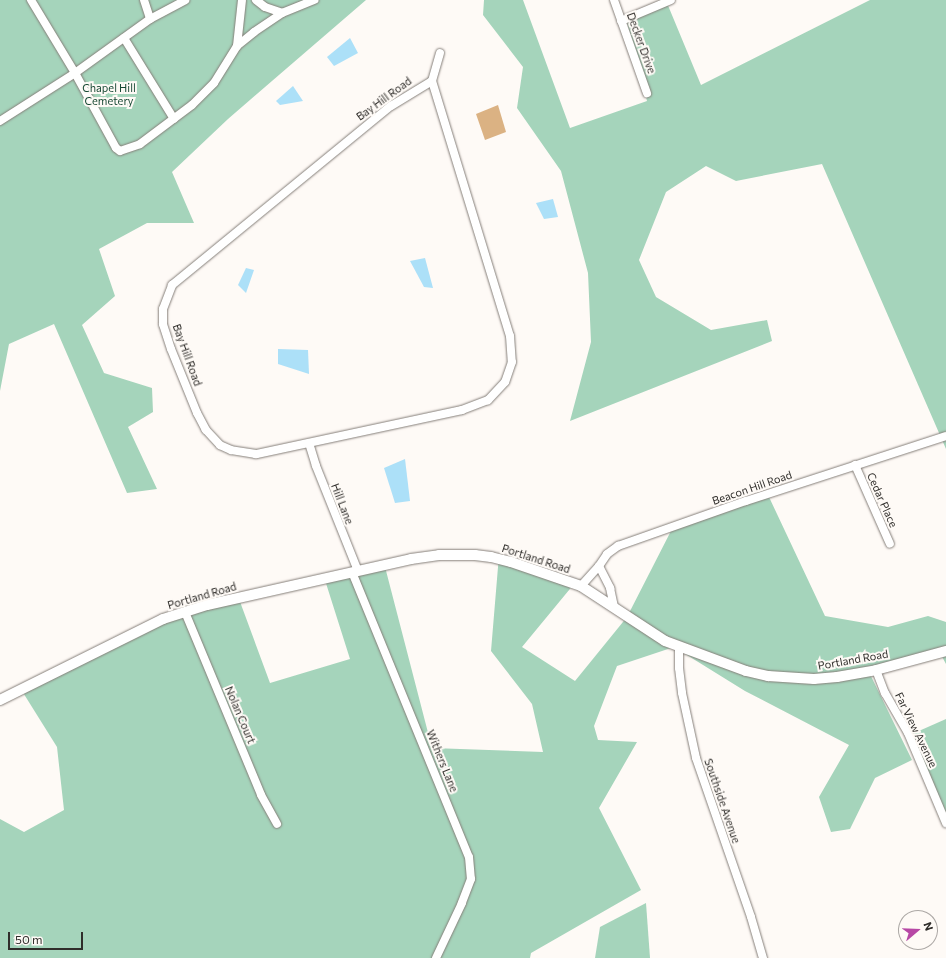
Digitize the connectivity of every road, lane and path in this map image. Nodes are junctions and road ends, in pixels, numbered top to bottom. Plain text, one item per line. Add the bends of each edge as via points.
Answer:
1 (31, 0) edge
2 (144, 0) edge
3 (185, 0) edge
4 (242, 0) edge
5 (256, 0) edge
6 (315, 0) edge
7 (614, 0) edge
8 (671, 0) edge
9 (282, 13) junction
10 (150, 19) junction
11 (622, 21) junction
12 (124, 38) junction
13 (237, 46) junction
14 (440, 53) dead end
15 (75, 73) junction
16 (432, 81) junction
17 (648, 93) dead end
18 (174, 119) junction
19 (0, 121) edge
20 (946, 436) edge
21 (309, 443) junction
22 (855, 466) junction
23 (890, 544) dead end
24 (599, 566) junction
25 (355, 571) junction
26 (581, 586) junction
27 (614, 607) junction
28 (186, 612) junction
29 (679, 647) junction
30 (946, 652) edge
31 (876, 670) junction
32 (0, 700) edge
33 (946, 823) edge
34 (277, 824) dead end
35 (436, 958) edge
36 (763, 958) edge

1 - 15 street
2 - 10 street
3 - 10 street
4 - 13 street
5 - 9 street via 265,7
6 - 9 street
7 - 11 street, Decker Drive
8 - 11 street
9 - 13 street
10 - 12 street
11 - 17 street, Decker Drive
12 - 15 street
12 - 18 street
13 - 18 street via 209,89
14 - 16 street
15 - 18 street via 120,151 140,144
15 - 19 street
16 - 21 street, Bay Hill Road via 510,336 510,372 498,392 475,406
16 - 21 street, Bay Hill Road via 391,106 194,266 172,284 166,298 162,318 171,349 197,413 212,438 231,450 256,454
20 - 22 street, Beacon Hill Road
21 - 25 street, Hill Lane
22 - 23 street, Cedar Place
22 - 24 street, Beacon Hill Road via 623,544 607,554
24 - 26 street, Beacon Hill Road
24 - 27 street via 610,588
25 - 26 street, Portland Road via 425,557 475,555 511,562
25 - 28 street, Portland Road
25 - 35 street, Withers Lane via 469,857 471,879
26 - 27 street, Portland Road
27 - 29 street, Portland Road via 665,641
28 - 32 street, Portland Road via 151,625
28 - 34 street, Nolan Court via 261,795
29 - 31 street, Portland Road via 746,671 785,678 814,679
29 - 36 street, Southside Avenue via 682,693 696,758
30 - 31 street, Portland Road
31 - 33 street, Far View Avenue via 885,693 908,733

